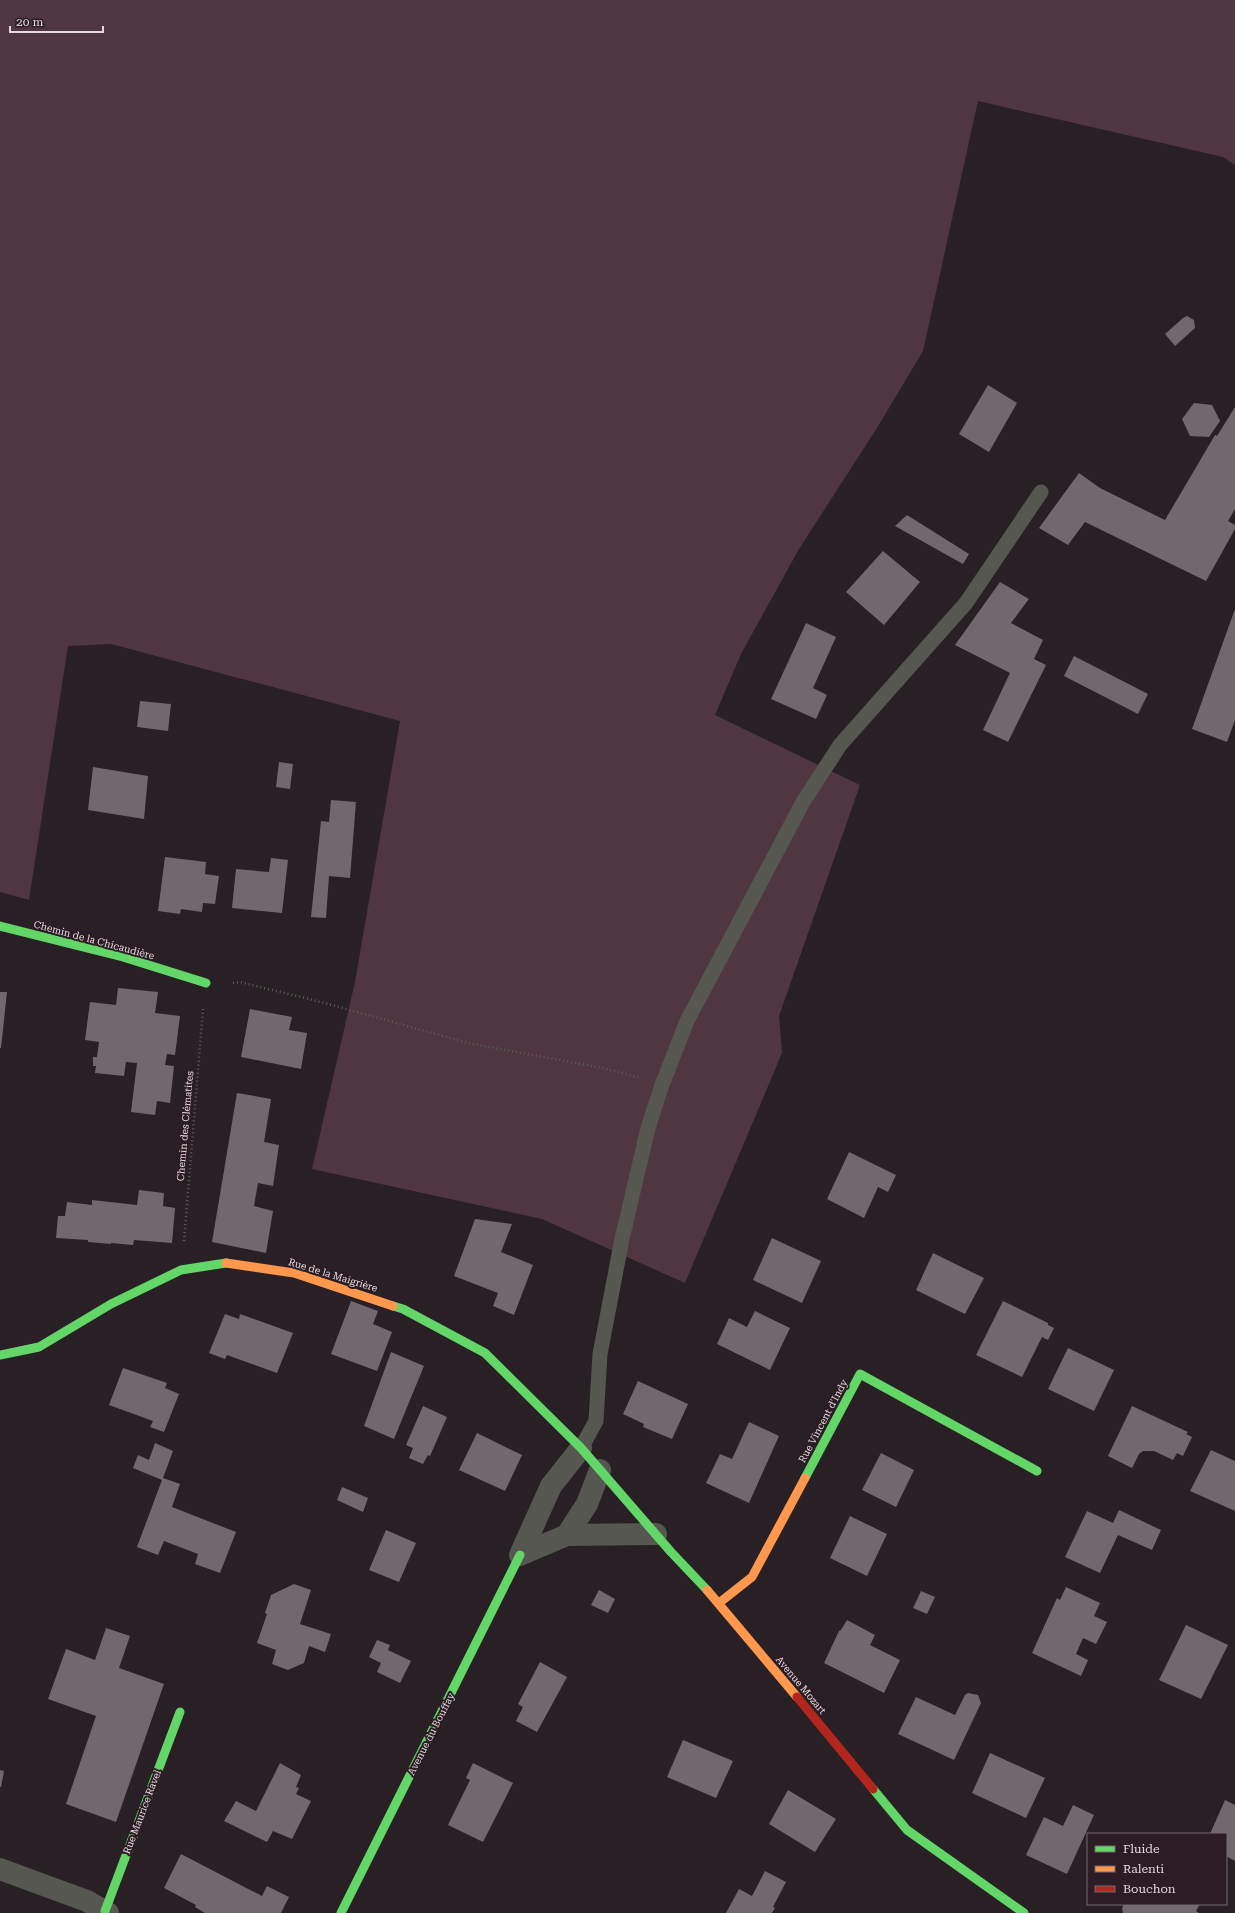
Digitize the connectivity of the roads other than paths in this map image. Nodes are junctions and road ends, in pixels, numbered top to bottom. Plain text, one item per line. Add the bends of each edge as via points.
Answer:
1 (1041, 492) dead end
2 (0, 926) edge
3 (206, 983) road end
4 (0, 1355) edge
5 (581, 1448) junction
6 (600, 1470) junction
7 (1038, 1471) dead end
8 (656, 1534) junction
9 (567, 1535) junction
10 (520, 1555) junction
11 (719, 1603) junction
12 (180, 1712) dead end
13 (0, 1869) edge
14 (107, 1912) edge
15 (341, 1913) edge
16 (1024, 1913) edge

1 - 5 lane via 966,603 840,745 803,802 687,1020 648,1128 619,1254 600,1354 596,1420
2 - 3 street, Chemin de la Chicaudière via 123,957
4 - 5 street, Rue de la Maigrière via 39,1347 111,1304 181,1270 229,1263 294,1273 403,1309 485,1353
5 - 6 street, Avenue Mozart
5 - 10 street, Avenue du Bouffay via 551,1486
6 - 8 street, Avenue Mozart
6 - 9 street via 587,1504
7 - 11 street, Rue Vincent d'Indy via 860,1374 752,1577
8 - 9 street
8 - 11 street, Avenue Mozart
9 - 10 street
10 - 15 street, Avenue du Bouffay
11 - 16 street, Avenue Mozart via 907,1830
12 - 14 street, Rue Maurice Ravel
13 - 14 street, Rue Maurice Ravel via 87,1901

